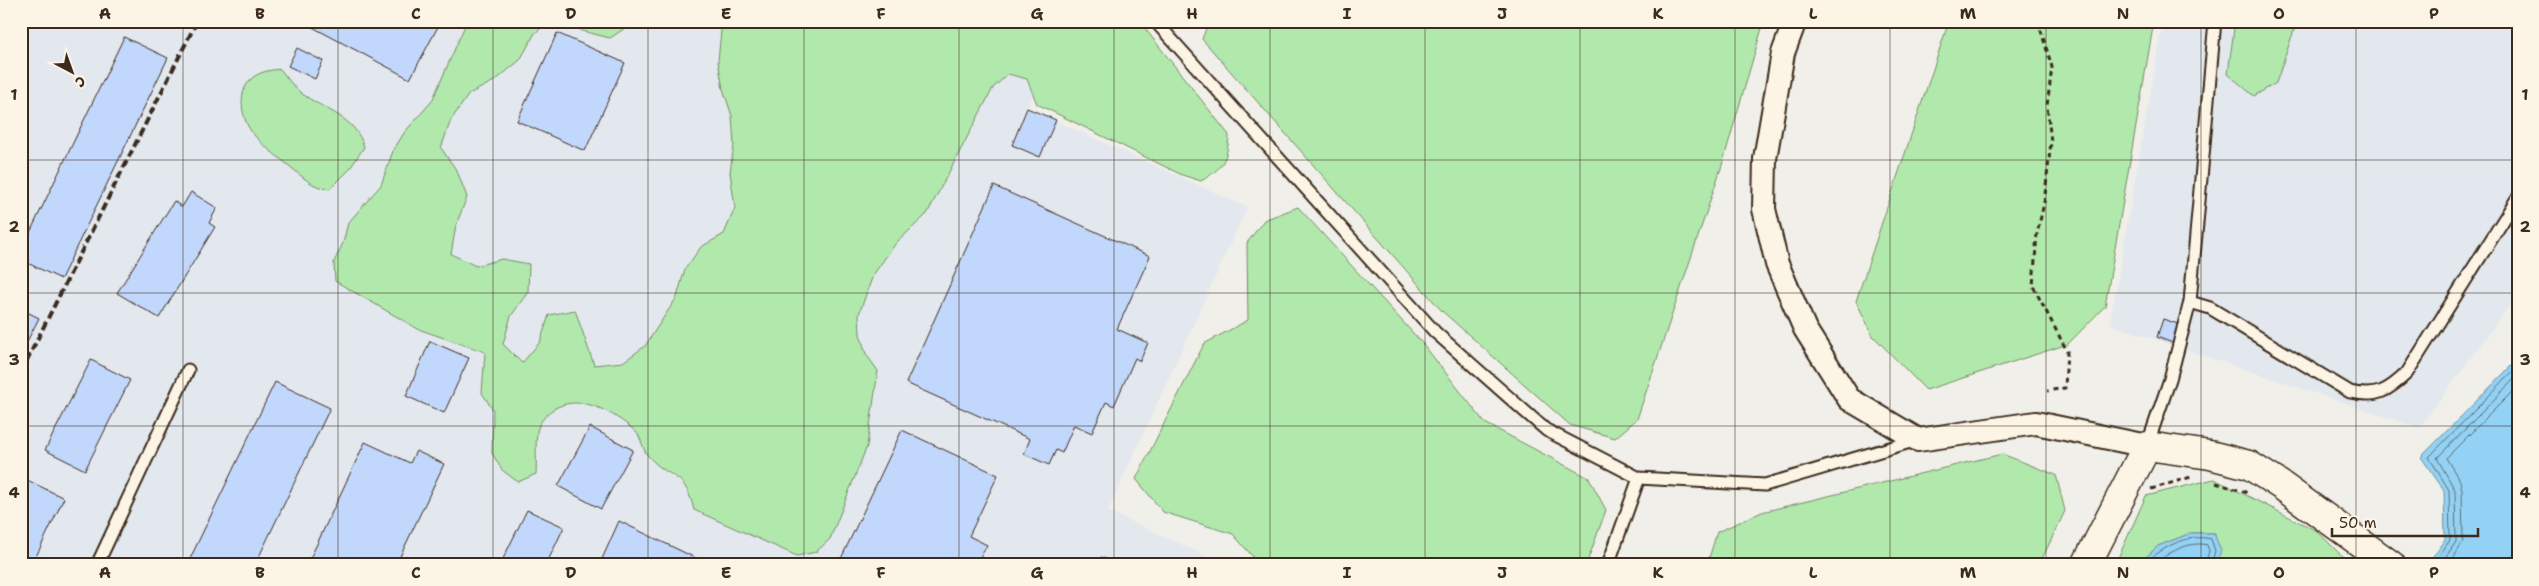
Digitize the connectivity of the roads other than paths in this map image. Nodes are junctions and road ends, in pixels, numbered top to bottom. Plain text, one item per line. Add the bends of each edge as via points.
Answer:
1 (1155, 21) edge
2 (1795, 21) edge
3 (2215, 21) edge
4 (2518, 197) edge
5 (2190, 302) junction
6 (188, 370) dead end
7 (1918, 440) junction
8 (2147, 446) junction
9 (1639, 478) junction
10 (97, 565) edge
11 (1608, 565) edge
12 (2086, 565) edge
13 (2391, 565) edge

1 - 9 lane via 1435,332 1546,430
2 - 7 street via 1784,53 1766,159 1764,209 1777,264 1805,329 1849,399
3 - 5 lane
4 - 5 lane via 2407,372 2390,389 2367,396 2350,392 2210,308
5 - 8 lane via 2170,379
6 - 10 lane
7 - 8 street via 2036,423
7 - 9 lane via 1765,485
8 - 12 street
8 - 13 street via 2210,455 2249,465
9 - 11 lane

